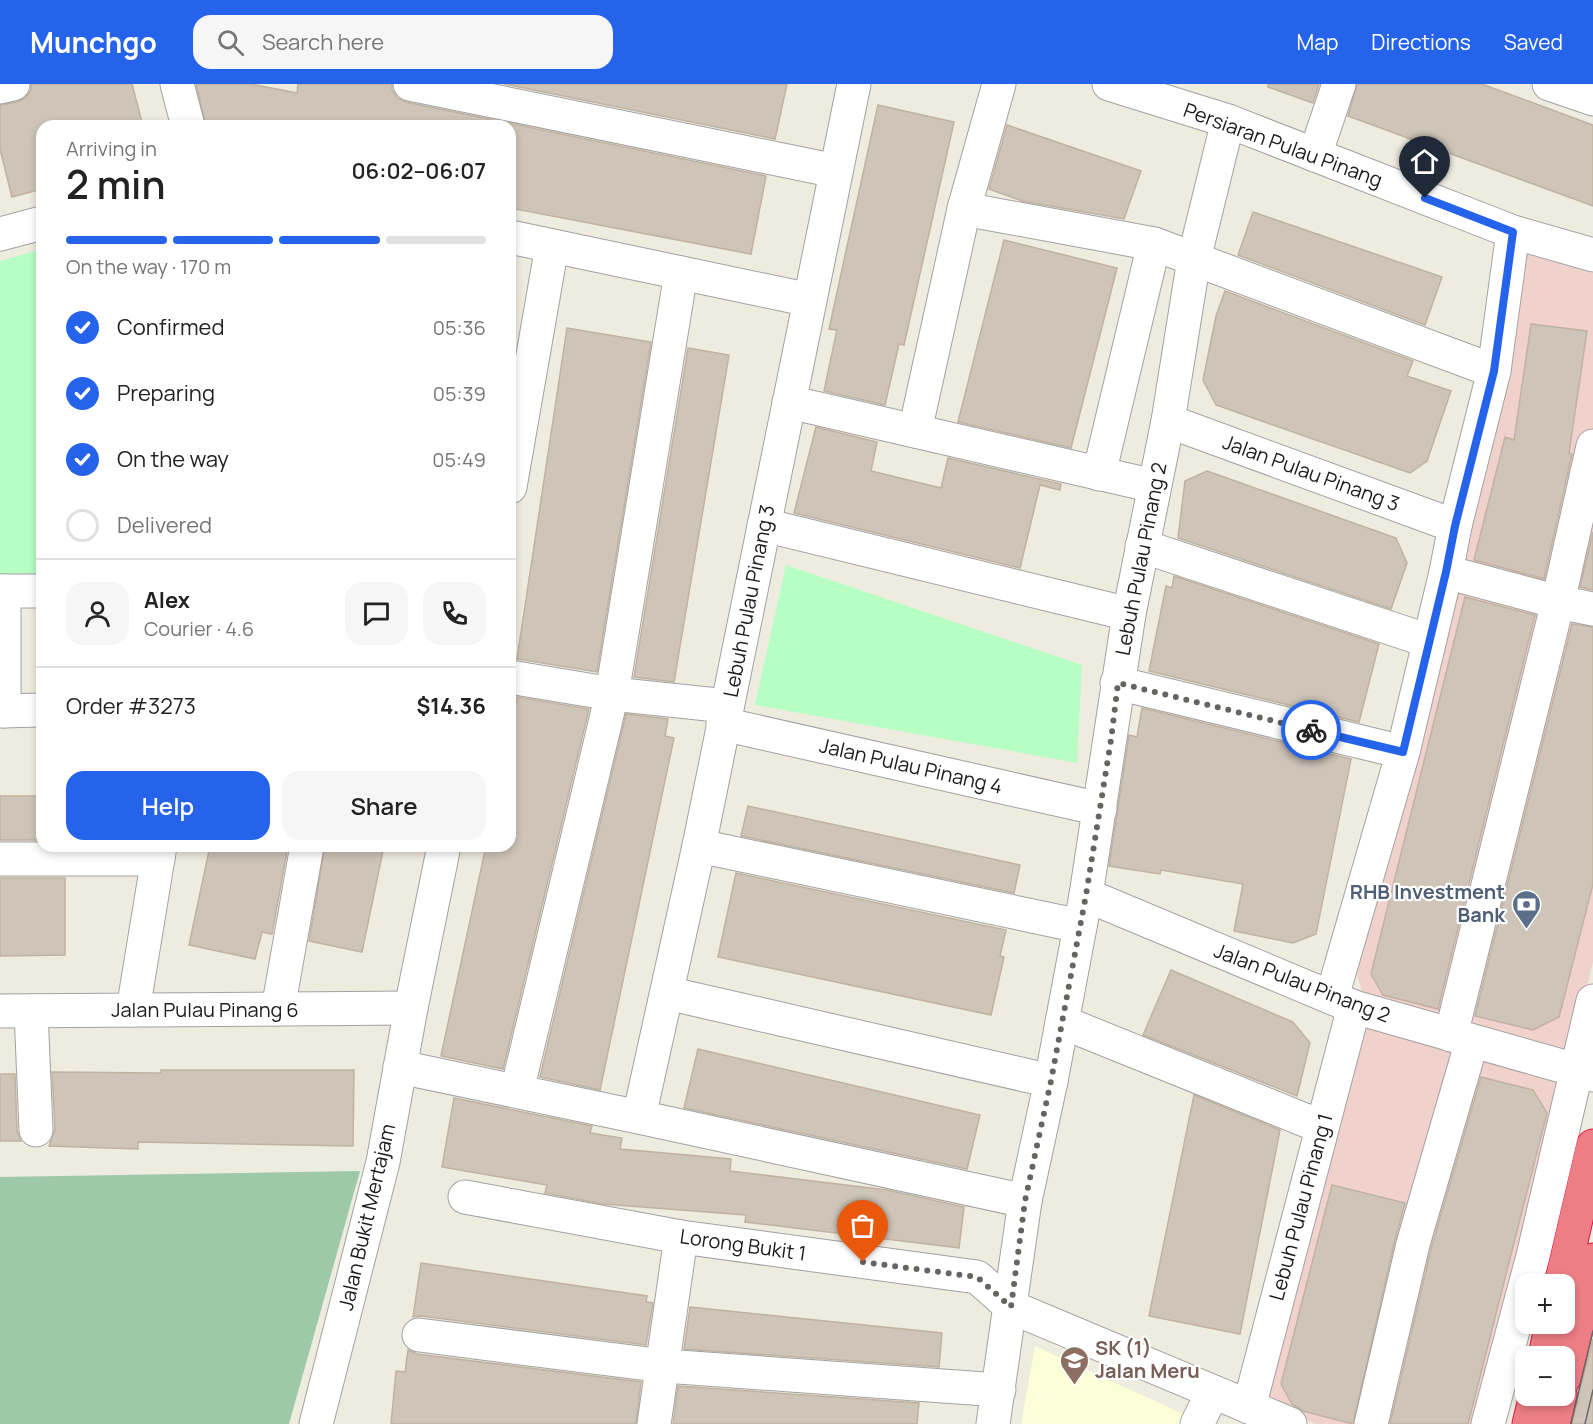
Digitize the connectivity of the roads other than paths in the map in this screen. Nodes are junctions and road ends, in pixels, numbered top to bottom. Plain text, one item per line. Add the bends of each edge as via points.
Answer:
1 (13, 84) edge
2 (177, 84) edge
3 (410, 84) edge
4 (854, 84) edge
5 (999, 84) edge
6 (1109, 84) edge
7 (1339, 84) edge
8 (1549, 84) edge
9 (0, 87) edge
10 (1593, 99) edge
11 (501, 115) edge
12 (186, 120) edge
13 (1228, 121) junction
14 (1316, 155) junction
15 (836, 171) junction
16 (964, 209) junction
17 (36, 225) edge
18 (1513, 232) junction
19 (0, 234) edge
20 (516, 238) edge
21 (1154, 244) junction
22 (552, 246) junction
23 (1593, 255) edge
24 (1194, 259) junction
25 (681, 273) junction
26 (810, 300) junction
27 (1494, 371) junction
28 (789, 402) junction
29 (1168, 420) junction
30 (915, 431) junction
31 (1593, 447) edge
32 (516, 453) edge
33 (1099, 474) junction
34 (1154, 486) junction
35 (764, 525) junction
36 (1455, 526) junction
37 (1142, 546) junction
38 (1446, 572) junction
39 (2, 591) edge
40 (36, 591) edge
41 (1558, 602) junction
42 (1593, 609) edge
43 (1129, 614) junction
44 (1429, 641) junction
45 (516, 678) edge
46 (1118, 683) junction
47 (612, 694) junction
48 (36, 710) edge
49 (2, 711) edge
50 (725, 715) junction
51 (1403, 752) junction
52 (1100, 808) junction
53 (699, 846) junction
54 (306, 852) edge
55 (443, 852) edge
56 (159, 853) edge
57 (0, 859) edge
58 (1083, 911) junction
59 (667, 993) junction
60 (1593, 1001) edge
61 (1343, 1002) junction
62 (411, 1008) junction
63 (278, 1009) junction
64 (133, 1010) junction
65 (16, 1011) edge
66 (1062, 1022) junction
67 (1462, 1038) junction
68 (400, 1067) junction
69 (1584, 1073) edge
70 (1051, 1081) junction
71 (517, 1090) junction
72 (639, 1117) junction
73 (1322, 1127) junction
74 (36, 1130) dead end
75 (1593, 1146) edge
76 (465, 1197) dead end
77 (1025, 1201) junction
78 (681, 1237) junction
79 (1593, 1260) edge
80 (1563, 1274) edge
81 (1011, 1307) junction
82 (419, 1335) dead end
83 (1572, 1346) edge
84 (663, 1366) junction
85 (999, 1390) junction
86 (1213, 1392) junction
87 (1533, 1406) edge
88 (1557, 1406) edge
89 (1249, 1407) junction
90 (316, 1424) edge
91 (654, 1424) edge
92 (993, 1424) edge
93 (1197, 1424) edge
94 (1290, 1424) edge
95 (1371, 1424) edge
96 (1488, 1424) edge
97 (1529, 1424) edge
98 (1553, 1424) edge

1 - 9 street
2 - 12 street
3 - 11 street
4 - 15 street, Lebuh Pulau Pinang 3
5 - 16 street
6 - 13 street, Persiaran Pulau Pinang
7 - 14 street
8 - 10 street
11 - 15 street
13 - 14 street, Persiaran Pulau Pinang
13 - 24 street, Lebuh Pulau Pinang 2
14 - 18 street, Persiaran Pulau Pinang
15 - 26 street, Lebuh Pulau Pinang 3
16 - 21 street
16 - 30 street
17 - 19 street
18 - 23 street, Persiaran Pulau Pinang
18 - 27 street, Lebuh Pulau Pinang 1
20 - 22 street
21 - 24 street
21 - 33 street
22 - 25 street
22 - 32 street
24 - 27 street
24 - 29 street, Lebuh Pulau Pinang 2
25 - 26 street
25 - 47 street
26 - 28 street, Lebuh Pulau Pinang 3
27 - 36 street, Lebuh Pulau Pinang 1
28 - 30 street
28 - 35 street, Lebuh Pulau Pinang 3
29 - 34 street, Lebuh Pulau Pinang 2
29 - 36 street, Jalan Pulau Pinang 3
30 - 33 street
31 - 41 street
33 - 34 street
34 - 37 street, Lebuh Pulau Pinang 2
35 - 43 street
35 - 50 street, Lebuh Pulau Pinang 3
36 - 38 street, Lebuh Pulau Pinang 1
37 - 43 street, Lebuh Pulau Pinang 2
37 - 44 street
38 - 41 street
38 - 44 street, Lebuh Pulau Pinang 1
39 - 40 street
39 - 49 street
41 - 42 street
41 - 67 street
43 - 46 street, Lebuh Pulau Pinang 2
44 - 51 street, Lebuh Pulau Pinang 1
45 - 47 street, Jalan Pulau Pinang 4
46 - 51 street
46 - 52 street, Lebuh Pulau Pinang 2
47 - 50 street, Jalan Pulau Pinang 4
47 - 71 street
48 - 49 street
50 - 52 street, Jalan Pulau Pinang 4
50 - 53 street, Lebuh Pulau Pinang 3
51 - 61 street, Lebuh Pulau Pinang 1
52 - 58 street, Lebuh Pulau Pinang 2
53 - 58 street, Jalan Pulau Pinang 2
53 - 59 street, Lebuh Pulau Pinang 3
54 - 63 street
55 - 62 street, Jalan Bukit Mertajam
56 - 57 street
56 - 64 street
58 - 61 street, Jalan Pulau Pinang 2
58 - 66 street, Lebuh Pulau Pinang 2
59 - 70 street
59 - 72 street, Lebuh Pulau Pinang 3
60 - 69 street
61 - 67 street, Jalan Pulau Pinang 2
61 - 73 street, Lebuh Pulau Pinang 1
62 - 63 street, Jalan Pulau Pinang 6
62 - 68 street, Jalan Bukit Mertajam
63 - 64 street, Jalan Pulau Pinang 6
64 - 65 street, Jalan Pulau Pinang 6
65 - 74 street
66 - 70 street, Lebuh Pulau Pinang 2
66 - 73 street
67 - 69 street, Jalan Pulau Pinang 2
67 - 95 street
68 - 71 street
68 - 90 street, Jalan Bukit Mertajam via 383,1162
69 - 96 street
70 - 77 street, Lebuh Pulau Pinang 2
71 - 72 street
72 - 77 street
73 - 89 street, Lebuh Pulau Pinang 1
75 - 80 highway
76 - 78 street, Lorong Bukit 1
77 - 81 street, Lebuh Pulau Pinang 2
78 - 81 street, Lorong Bukit 1 via 977,1277
78 - 84 street
79 - 83 highway
81 - 85 street, Lebuh Pulau Pinang 2
81 - 86 street, Lorong Bukit 1
82 - 84 street
84 - 85 street
84 - 91 street
85 - 92 street, Lebuh Pulau Pinang 2
86 - 89 street, Lorong Bukit 1
86 - 93 street
87 - 97 highway
88 - 98 highway
89 - 94 street, Lorong Bukit 1

